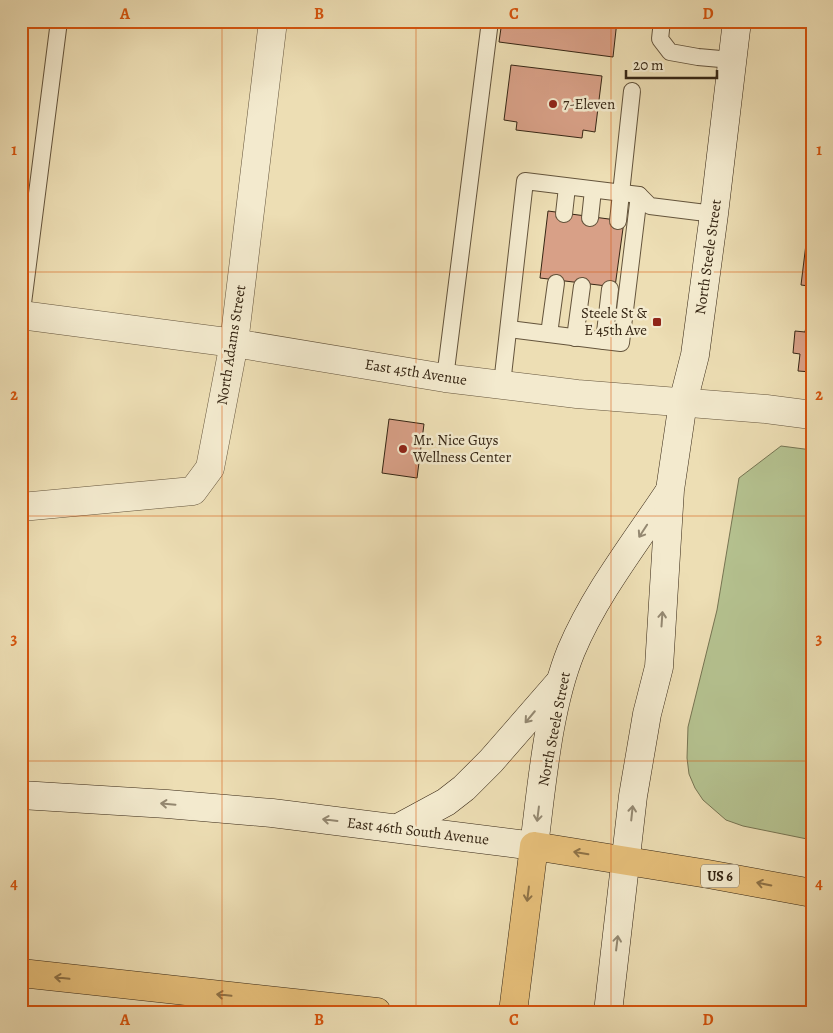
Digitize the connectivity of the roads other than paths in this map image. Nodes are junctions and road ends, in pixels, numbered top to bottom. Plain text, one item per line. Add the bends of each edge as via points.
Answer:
1 (59, 21) edge
2 (273, 21) edge
3 (490, 21) edge
4 (662, 21) edge
5 (736, 21) edge
6 (732, 60) junction
7 (632, 91) dead end
8 (567, 187) junction
9 (593, 190) junction
10 (621, 193) junction
11 (639, 195) junction
12 (564, 214) dead end
13 (714, 214) junction
14 (590, 218) dead end
15 (618, 221) dead end
16 (556, 283) dead end
17 (582, 286) dead end
18 (610, 289) dead end
19 (22, 315) edge
20 (21, 319) edge
21 (509, 329) junction
22 (549, 334) junction
23 (575, 338) junction
24 (604, 341) junction
25 (234, 343) junction
26 (445, 378) junction
27 (502, 384) junction
28 (683, 402) junction
29 (812, 415) edge
30 (670, 490) junction
31 (21, 508) edge
32 (561, 680) junction
33 (21, 795) edge
34 (398, 828) junction
35 (534, 846) junction
36 (627, 861) junction
37 (812, 893) edge
38 (21, 973) edge
39 (609, 1001) edge
40 (377, 1012) edge
41 (512, 1012) edge

1 - 19 lane
2 - 25 street, North Adams Street
3 - 26 lane
4 - 6 lane via 660,39 670,52
5 - 6 street, North Steele Street
6 - 13 street, North Steele Street
7 - 10 lane
8 - 9 lane
8 - 12 lane
8 - 21 lane via 525,181
9 - 10 lane
9 - 14 lane
10 - 11 lane
10 - 15 lane
11 - 13 lane via 650,206
11 - 24 lane via 621,343
13 - 28 street, North Steele Street via 695,355
16 - 22 lane
17 - 23 lane
18 - 24 lane
19 - 20 lane
19 - 25 street, East 45th Avenue
21 - 22 lane
21 - 27 lane
22 - 23 lane
23 - 24 lane
25 - 26 street, East 45th Avenue
25 - 31 street, North Adams Street via 210,468 193,491
26 - 27 street, East 45th Avenue
27 - 28 street, East 45th Avenue via 577,394
28 - 29 street, East 45th Avenue
28 - 30 street, North Steele Street
30 -> 32 street, North Steele Street via 598,600 572,650
36 -> 30 street, North Steele Street via 633,796 659,667
32 -> 34 street via 474,778 446,802
32 -> 35 street, North Steele Street via 549,738
34 -> 33 street, East 46th South Avenue via 272,813
34 - 35 street, East 46th South Avenue
36 -> 35 highway, East 46th South Avenue / US 6
35 -> 41 highway
37 -> 36 highway, East 46th South Avenue / US 6
39 -> 36 street, North Steele Street
40 -> 38 highway

